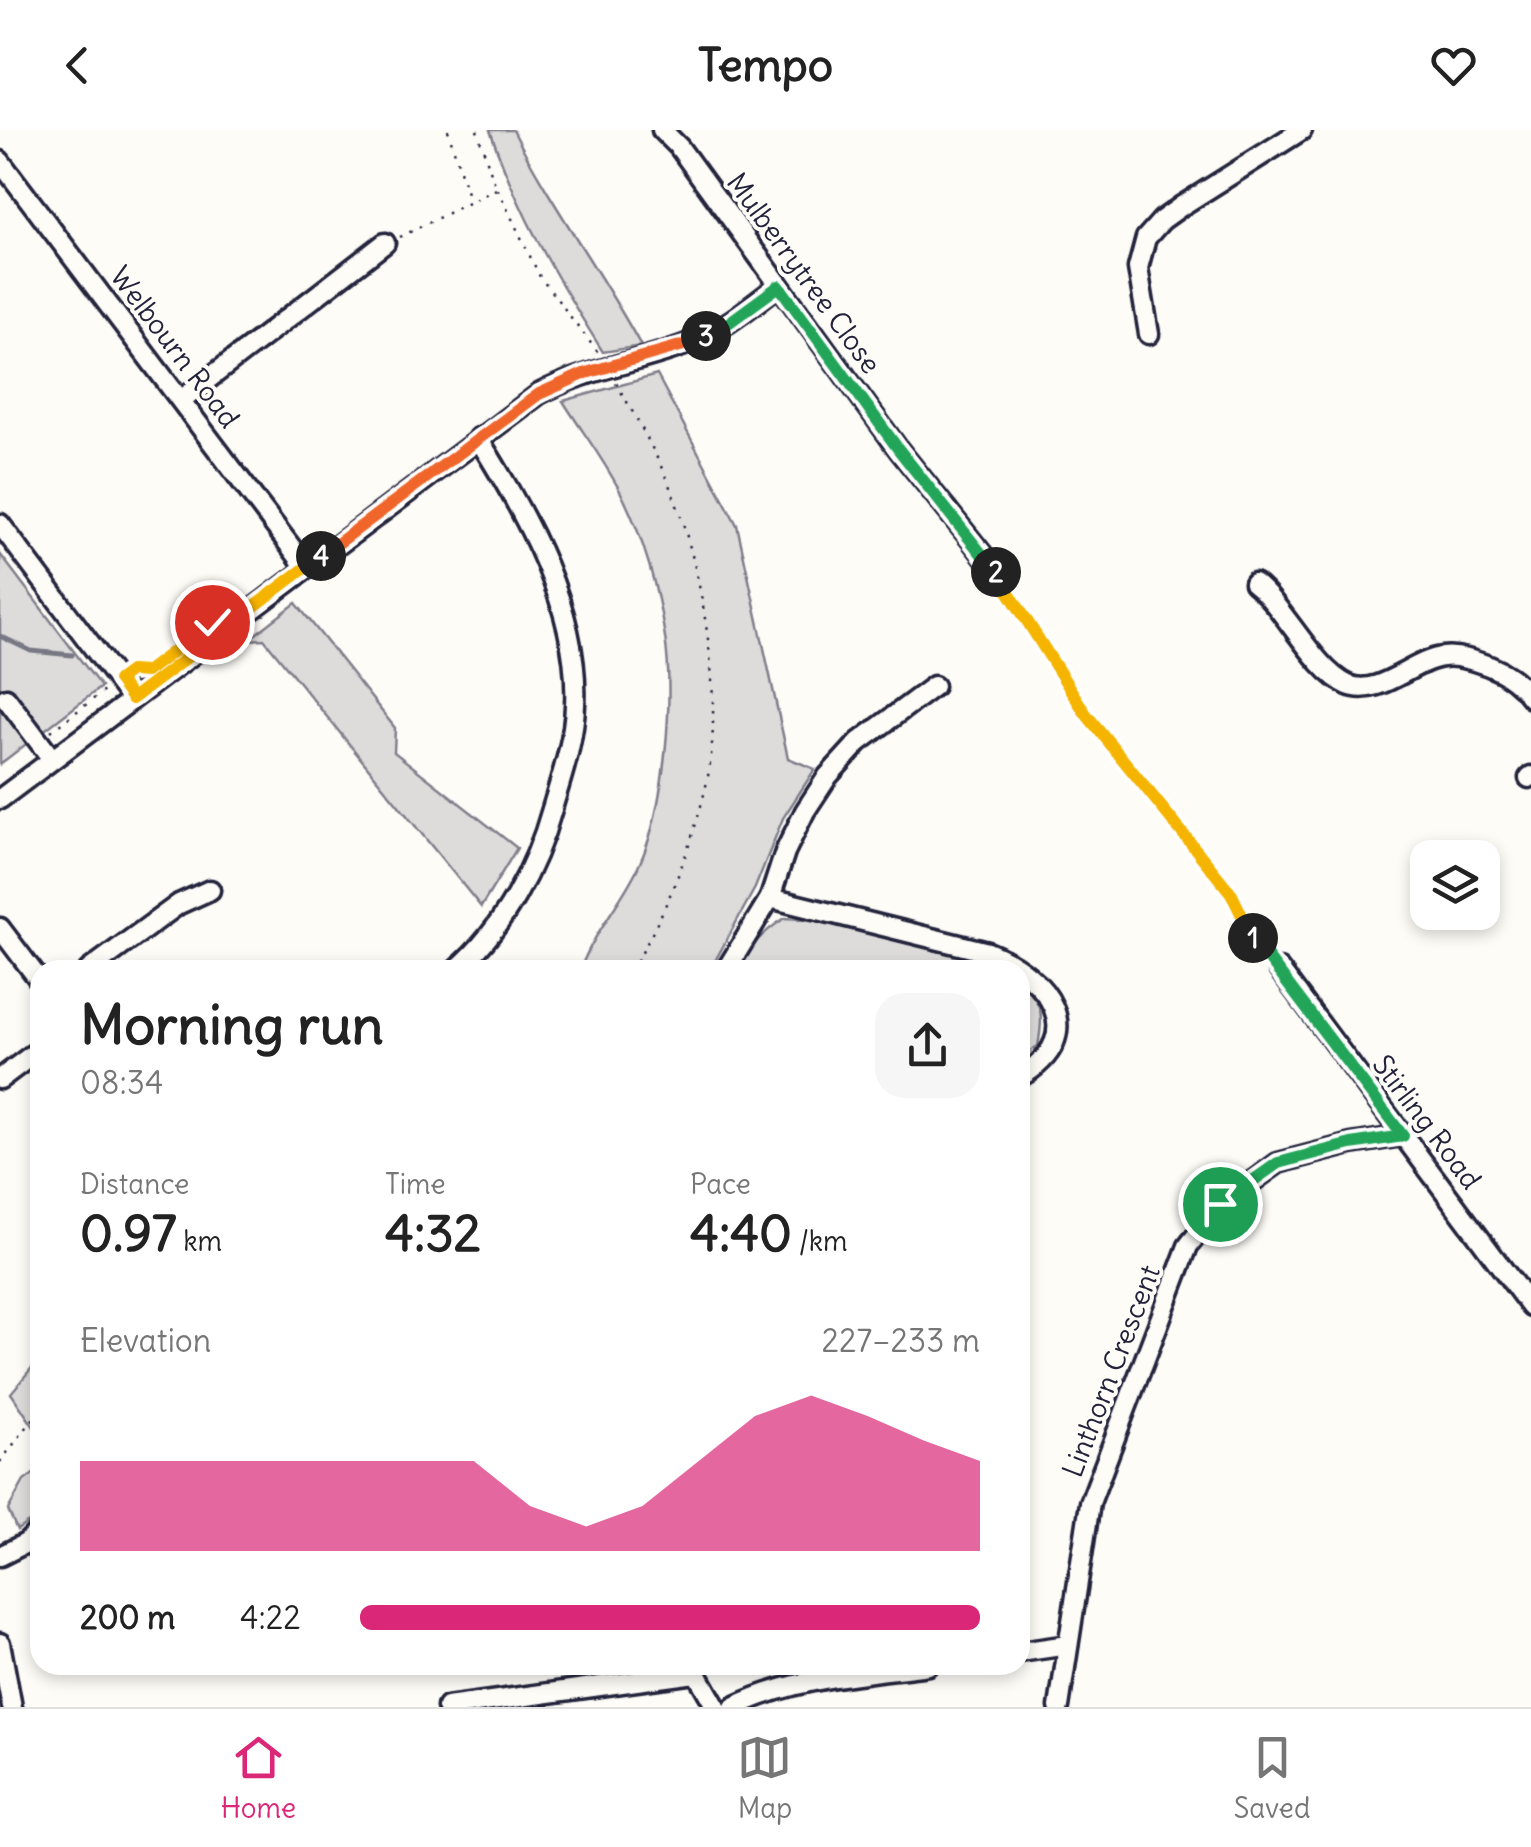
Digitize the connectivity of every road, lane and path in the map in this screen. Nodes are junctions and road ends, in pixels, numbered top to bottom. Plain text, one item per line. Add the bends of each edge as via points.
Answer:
1 (448, 130) edge
2 (477, 130) edge
3 (662, 130) edge
4 (1302, 130) edge
5 (0, 161) edge
6 (497, 188) junction
7 (470, 202) junction
8 (384, 242) joint
9 (779, 286) junction
10 (1149, 334) dead end
11 (608, 368) junction
12 (181, 400) junction
13 (478, 438) junction
14 (0, 524) edge
15 (988, 561) joint
16 (306, 567) junction
17 (1254, 583) dead end
18 (118, 680) junction
19 (934, 686) dead end
20 (6, 698) dead end
21 (1531, 698) edge
22 (132, 699) junction
23 (38, 740) junction
24 (52, 759) junction
25 (0, 798) edge
26 (210, 890) dead end
27 (770, 898) junction
28 (0, 928) edge
29 (103, 960) edge
30 (466, 960) edge
31 (638, 960) edge
32 (732, 960) edge
33 (1004, 960) edge
34 (30, 968) edge
35 (1279, 969) joint
36 (1030, 978) edge
37 (30, 1056) edge
38 (1030, 1069) edge
39 (0, 1079) edge
40 (1403, 1136) junction
41 (1531, 1307) edge
42 (30, 1423) edge
43 (0, 1462) edge
44 (30, 1539) edge
45 (0, 1556) edge
46 (0, 1643) edge
47 (1068, 1645) junction
48 (1030, 1651) edge
49 (654, 1675) edge
50 (697, 1675) edge
51 (860, 1675) edge
52 (12, 1707) edge
53 (447, 1707) edge
54 (716, 1707) edge
55 (734, 1707) edge
56 (1058, 1707) edge

1 - 7 path
2 - 6 path
3 - 9 street, Mulberrytree Close
4 - 10 street via 1183,204 1146,238 1138,268
5 - 12 street, Welbourn Road
6 - 7 path
6 - 11 path via 540,278
7 - 8 path
8 - 12 street
9 - 11 street via 707,335
9 - 15 street, Mulberrytree Close
11 - 13 street via 560,382
11 - 31 path via 683,522 710,664 706,783 682,865
12 - 16 street, Welbourn Road
13 - 16 street
13 - 30 street via 523,516 559,600 575,669 575,707 540,850
14 - 18 street
15 - 35 path via 1086,714 1231,893 1257,947
16 - 22 street
17 - 21 street via 1348,685 1389,680 1444,656 1508,674
18 - 22 street
18 - 23 path
19 - 27 street via 859,742 828,776 785,852
20 - 23 street
22 - 24 street
23 - 24 street
24 - 25 street
26 - 29 street via 179,904
27 - 32 street
27 - 33 street
28 - 34 street
35 - 40 street, Stirling Road
36 - 38 street via 1054,1005 1058,1034 1049,1054
37 - 39 street
40 - 41 street, Stirling Road
40 - 47 street, Linthorn Crescent via 1278,1163 1220,1204 1188,1246 1090,1502
42 - 43 path
44 - 45 street
46 - 52 street
47 - 48 street
47 - 56 street, Linthorn Crescent
49 - 53 street
50 - 54 street
51 - 55 street via 798,1684

